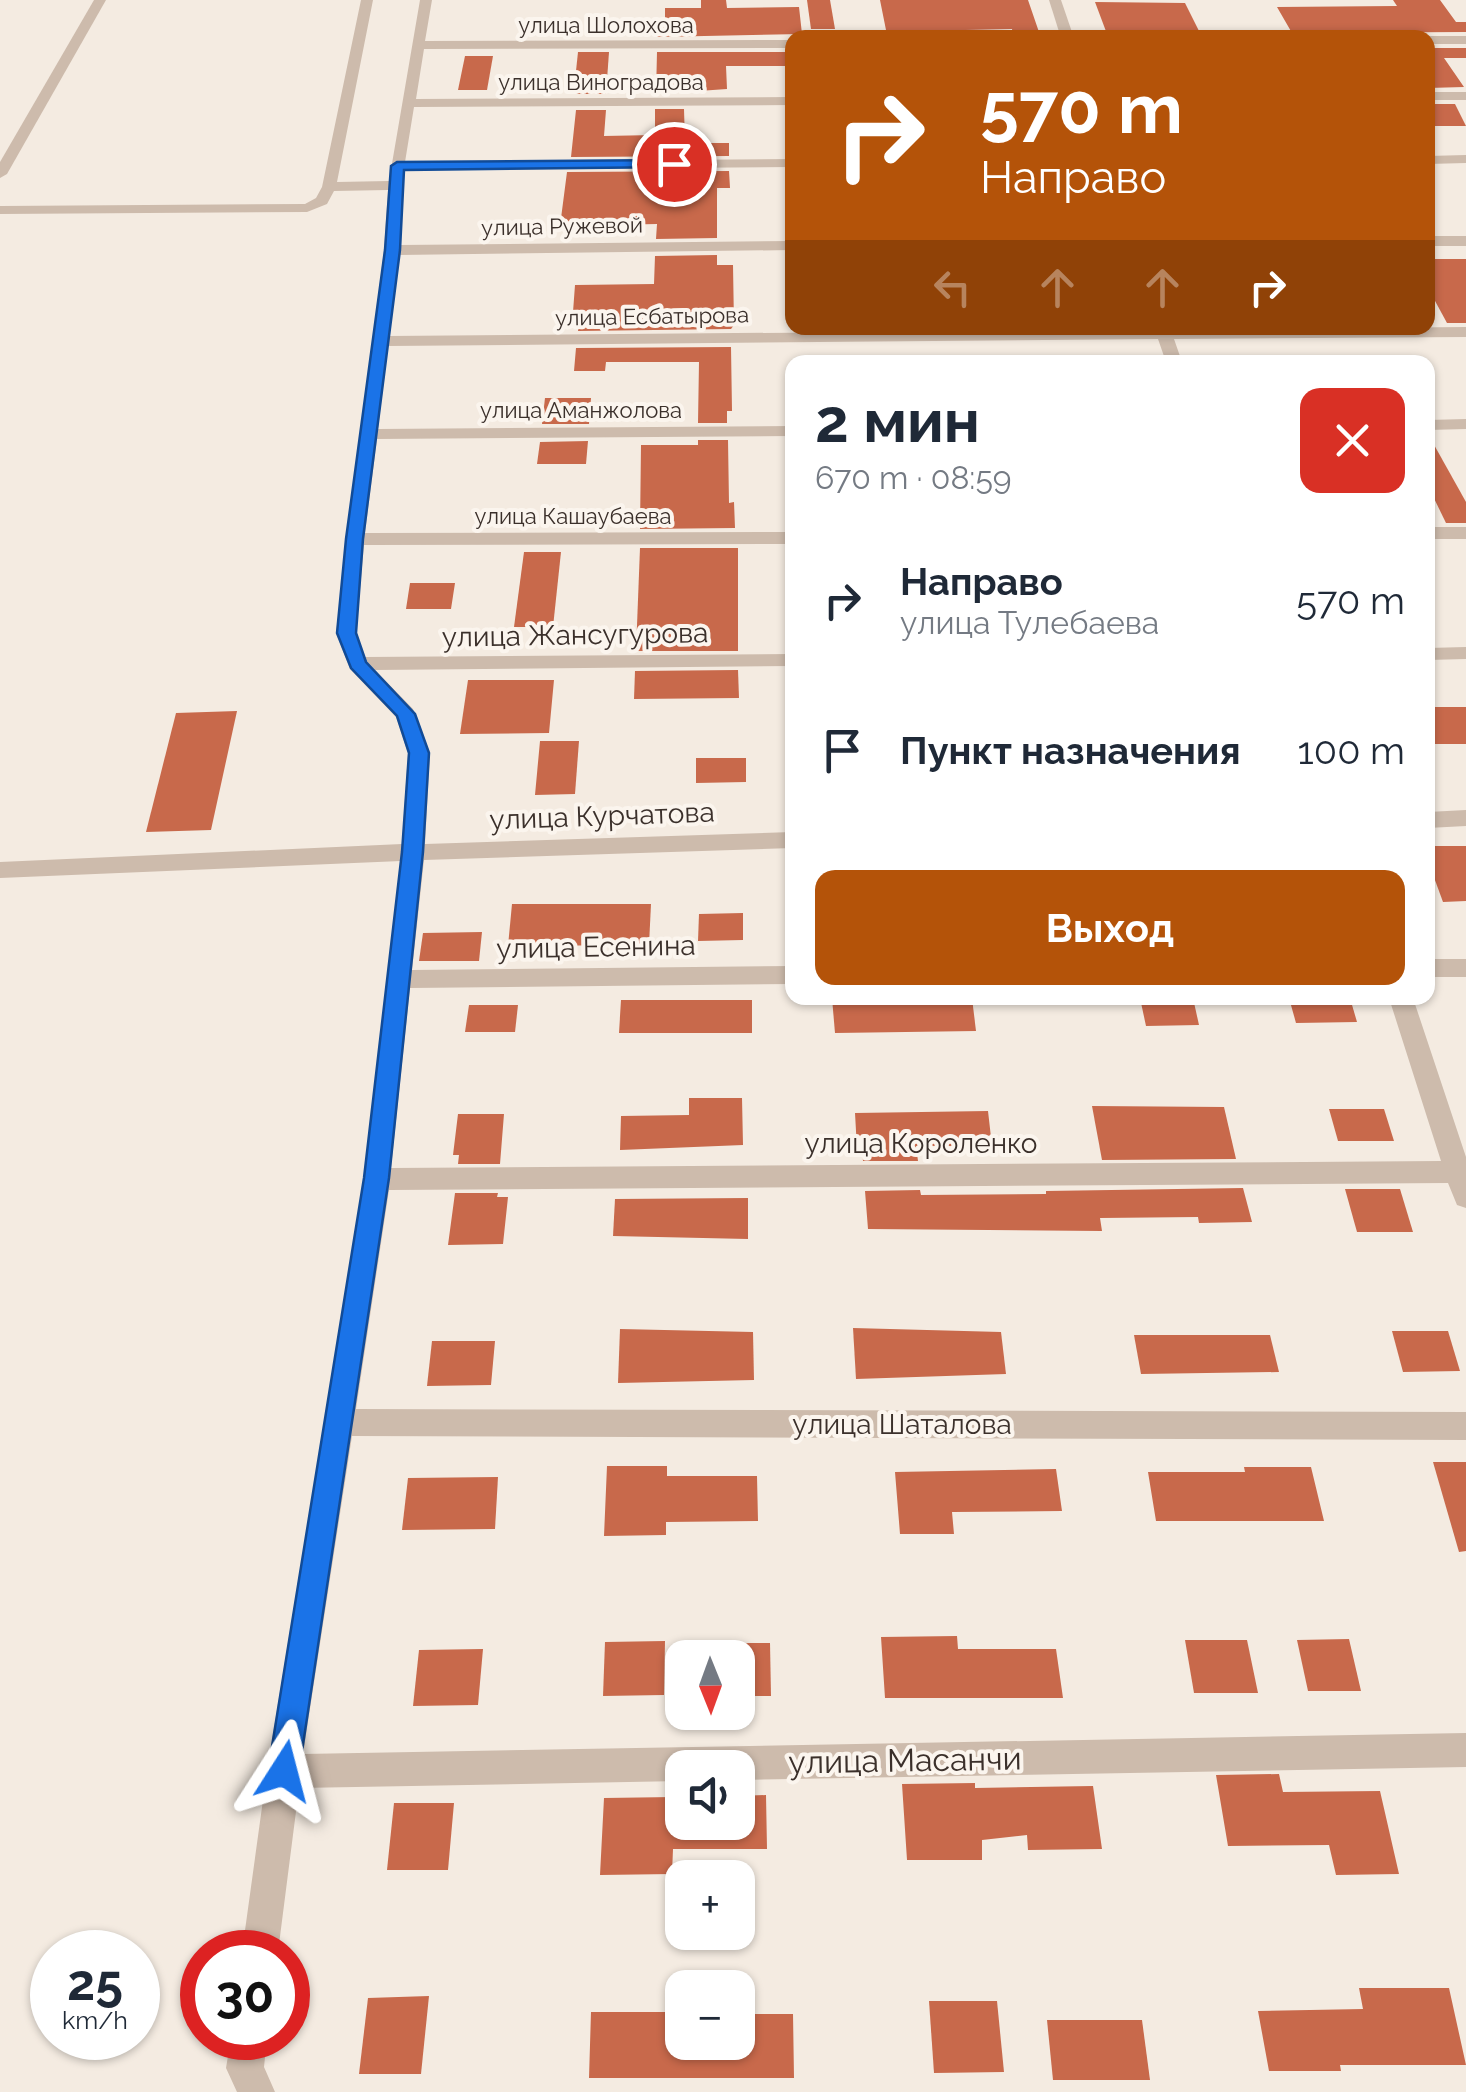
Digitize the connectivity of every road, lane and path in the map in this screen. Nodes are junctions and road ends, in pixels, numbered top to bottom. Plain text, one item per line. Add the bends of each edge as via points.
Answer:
1 (100, 0) edge
2 (367, 0) edge
3 (426, 0) edge
4 (1055, 0) edge
5 (1065, 30) edge
6 (1435, 40) edge
7 (1466, 40) edge
8 (785, 44) edge
9 (420, 46) junction
10 (1435, 96) edge
11 (1466, 96) edge
12 (785, 101) edge
13 (409, 103) junction
14 (1466, 159) edge
15 (1435, 160) edge
16 (785, 164) edge
17 (0, 174) edge
18 (397, 175) junction
19 (329, 187) junction
20 (0, 210) edge
21 (1466, 240) edge
22 (1435, 241) edge
23 (785, 246) edge
24 (392, 250) junction
25 (1435, 332) edge
26 (1466, 332) edge
27 (878, 335) edge
28 (379, 342) junction
29 (1466, 424) edge
30 (1435, 425) edge
31 (785, 431) edge
32 (370, 434) junction
33 (1466, 532) edge
34 (1435, 533) edge
35 (785, 538) edge
36 (354, 539) junction
37 (1466, 653) edge
38 (1435, 654) edge
39 (785, 660) edge
40 (358, 664) junction
41 (1466, 818) edge
42 (1435, 820) edge
43 (785, 840) edge
44 (412, 852) junction
45 (0, 870) edge
46 (1435, 968) edge
47 (1466, 968) edge
48 (785, 975) edge
49 (401, 979) junction
50 (1403, 1005) edge
51 (376, 1178) junction
52 (1463, 1180) edge
53 (338, 1422) junction
54 (1466, 1426) edge
55 (1466, 1750) edge
56 (284, 1771) junction
57 (263, 1930) edge
58 (246, 2060) edge
59 (256, 2092) edge

1 - 17 street
2 - 19 street
3 - 9 street
4 - 5 street
6 - 7 street
8 - 9 street, улица Шолохова
9 - 13 street
10 - 11 street
12 - 13 street, улица Виноградова
13 - 18 street
14 - 15 street
16 - 18 street
18 - 19 street
18 - 24 street
19 - 20 street via 322,201 307,208
21 - 22 street
23 - 24 street, улица Ружевой
24 - 28 street
25 - 26 street, улица Есбатырова
27 - 28 street, улица Есбатырова
28 - 32 street
29 - 30 street
31 - 32 street, улица Аманжолова
32 - 36 street
33 - 34 street
35 - 36 street, улица Кашаубаева
36 - 40 street via 346,633
37 - 38 street
39 - 40 street, улица Жансугурова
40 - 44 street via 406,714 419,753
41 - 42 street
43 - 44 street, улица Курчатова
44 - 45 street, улица Курчатова
44 - 49 street
46 - 47 street
48 - 49 street, улица Есенина
49 - 51 street
50 - 52 street
51 - 52 street, улица Короленко
51 - 53 street
53 - 54 street, улица Шаталова
53 - 56 street
55 - 56 street, улица Масанчи
56 - 57 street
58 - 59 street

